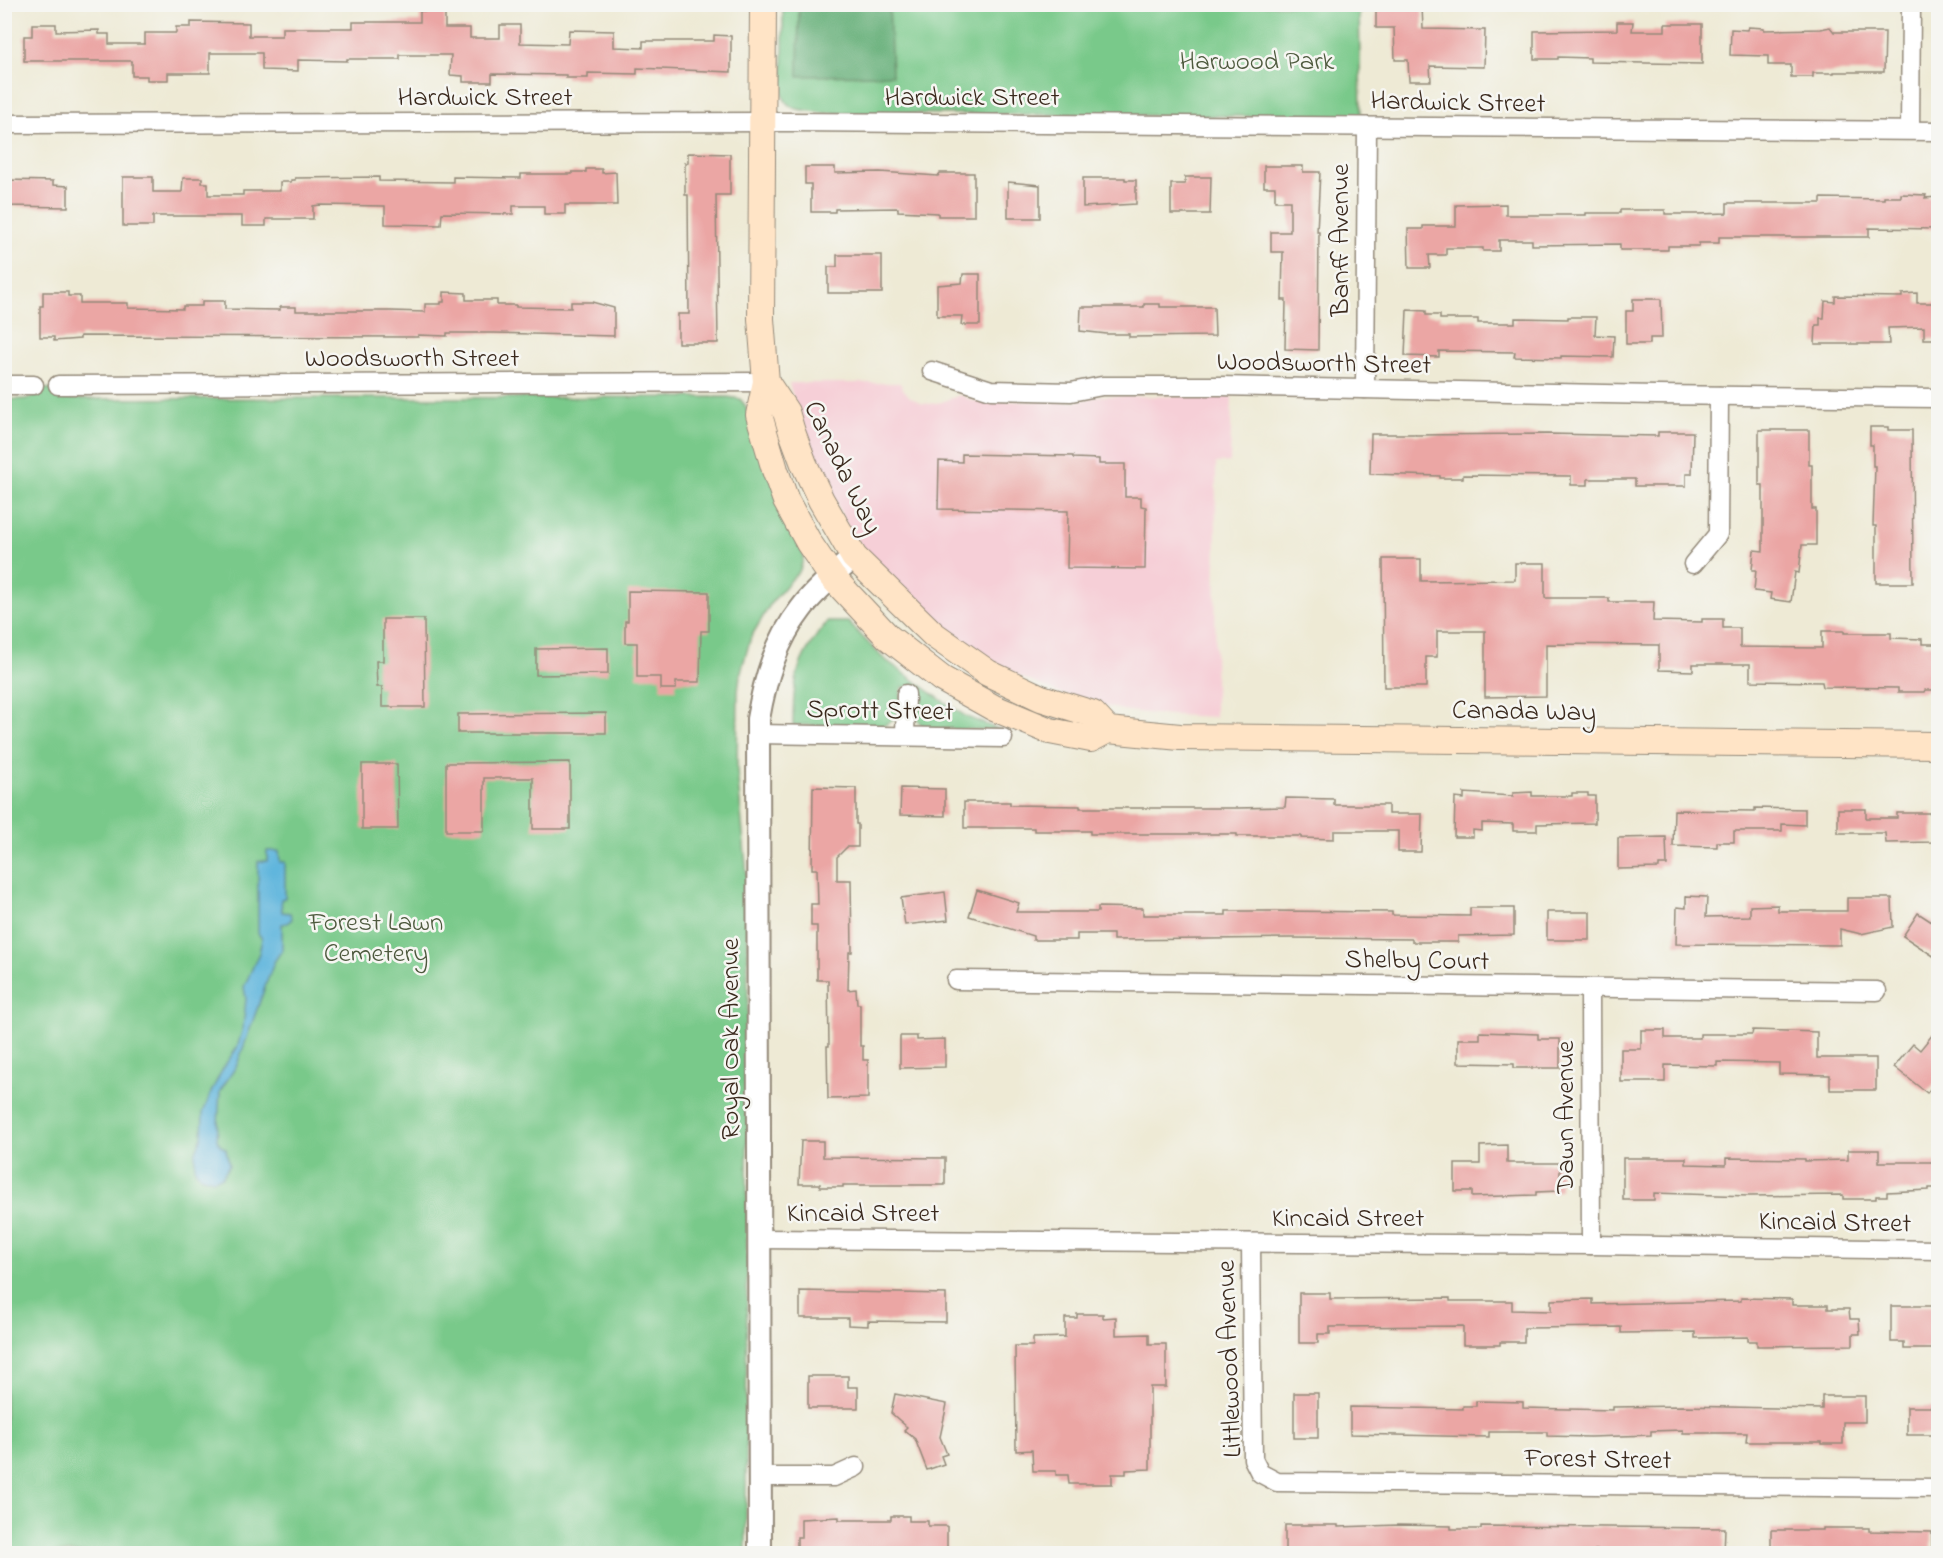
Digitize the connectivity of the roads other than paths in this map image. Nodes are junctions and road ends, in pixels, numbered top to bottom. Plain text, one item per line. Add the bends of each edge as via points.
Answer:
1 (764, 4) edge
2 (1911, 4) edge
3 (763, 122) junction
4 (4, 124) edge
5 (1367, 127) junction
6 (1910, 130) junction
7 (1938, 131) edge
8 (932, 371) dead end
9 (766, 382) junction
10 (4, 385) edge
11 (34, 385) dead end
12 (58, 385) dead end
13 (1365, 389) junction
14 (1719, 396) junction
15 (1938, 398) edge
16 (854, 557) junction
17 (1693, 564) dead end
18 (832, 577) junction
19 (906, 694) dead end
20 (1108, 730) junction
21 (757, 734) junction
22 (905, 736) junction
23 (1003, 738) dead end
24 (1938, 745) edge
25 (956, 980) dead end
26 (1590, 988) junction
27 (1877, 991) dead end
28 (758, 1239) junction
29 (1251, 1244) junction
30 (1591, 1245) junction
31 (1938, 1250) edge
32 (856, 1467) dead end
33 (1260, 1473) joint
34 (759, 1477) junction
35 (1938, 1488) edge
36 (760, 1554) edge

1 - 3 main road, Canada Way
2 - 6 street
3 - 4 street, Hardwick Street
3 - 5 street, Hardwick Street
3 - 9 main road, Canada Way via 761,319
5 - 6 street, Hardwick Street
5 - 13 street, Banff Avenue
6 - 7 street, Hardwick Street
8 - 13 street, Woodsworth Street via 991,390 1071,392 1102,386
9 - 12 street, Woodsworth Street
9 - 16 main road, Canada Way via 786,412 804,464
9 - 18 main road, Canada Way via 759,415 775,470 786,501
10 - 11 street
13 - 14 street, Woodsworth Street
14 - 15 street, Woodsworth Street
14 - 17 street via 1718,534
16 - 18 street, Royal Oak Avenue
16 - 20 main road, Canada Way via 961,656 1041,698 1093,714
18 - 20 main road, Canada Way via 888,638 942,679 994,708 1050,731 1091,739
18 - 21 street, Royal Oak Avenue via 801,609 769,666
19 - 22 street
20 - 24 main road, Canada Way via 1179,737
21 - 22 street, Sprott Street
21 - 28 street, Royal Oak Avenue
22 - 23 street, Sprott Street
25 - 26 street, Shelby Court
26 - 27 street, Shelby Court
26 - 30 street, Dawn Avenue
28 - 29 street, Kincaid Street
28 - 34 street, Royal Oak Avenue
29 - 30 street, Kincaid Street
29 - 33 street, Littlewood Avenue via 1253,1459
30 - 31 street, Kincaid Street
32 - 34 street via 834,1477
33 - 35 street, Forest Street via 1277,1482
34 - 36 street, Royal Oak Avenue

